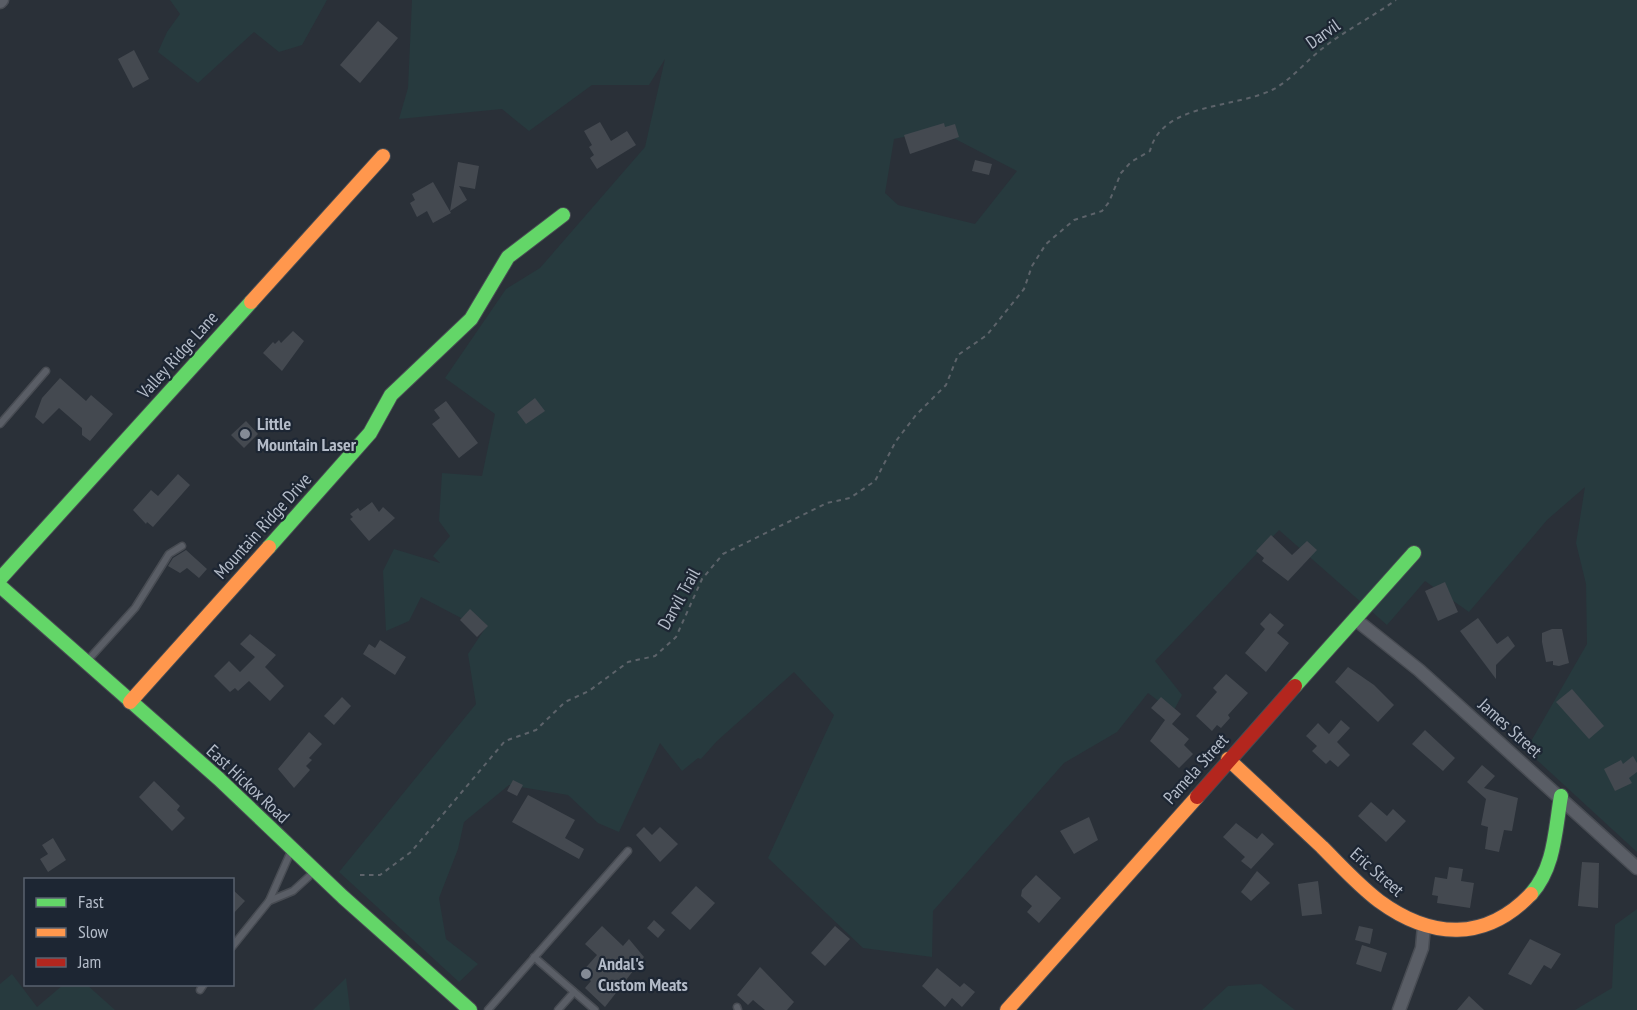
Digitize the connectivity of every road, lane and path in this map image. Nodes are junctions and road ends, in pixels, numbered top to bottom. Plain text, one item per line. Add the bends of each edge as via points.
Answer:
1 (1396, 0) edge
2 (383, 156) dead end
3 (1109, 202) joint
4 (563, 215) dead end
5 (46, 371) dead end
6 (0, 424) edge
7 (182, 546) dead end
8 (1414, 553) dead end
9 (0, 579) edge
10 (0, 586) edge
11 (1356, 619) junction
12 (86, 663) junction
13 (130, 702) junction
14 (1228, 759) junction
15 (1561, 796) junction
16 (292, 849) junction
17 (628, 851) dead end
18 (1637, 868) edge
19 (315, 871) junction
20 (360, 875) dead end
21 (269, 901) junction
22 (1424, 926) junction
23 (234, 945) edge
24 (534, 957) junction
25 (574, 992) junction
26 (470, 1010) edge
27 (488, 1010) edge
28 (558, 1010) edge
29 (595, 1010) edge
30 (1007, 1010) edge
31 (1399, 1010) edge

1 - 3 path, Darvil via 1324,47 1273,89 1172,120 1154,137 1150,151 1121,173
2 - 9 street, Valley Ridge Lane
3 - 20 path, Darvil Trail via 1102,211 1074,220 1046,244 1024,289 987,335 958,355 946,385 896,441 875,481 850,498 827,503 723,554 702,579 676,637 655,656 628,662 589,692 565,702 536,730 506,741 411,852 380,875
4 - 13 street, Mountain Ridge Drive via 508,257 471,319 391,395 370,433
5 - 6 lane
7 - 12 lane via 169,554 135,608
8 - 11 street, Pamela Street
10 - 12 street, East Hickox Road
11 - 14 street, Pamela Street
11 - 15 street, James Street
12 - 13 street, East Hickox Road
13 - 16 street, East Hickox Road
14 - 22 street, Eric Street via 1378,900
14 - 30 street, Pamela Street
15 - 18 street, James Street
15 - 22 street, Eric Street via 1547,869 1532,895 1482,929 1450,931
16 - 19 street, East Hickox Road
16 - 21 lane
17 - 24 lane
19 - 21 lane via 293,891
19 - 26 street, East Hickox Road
21 - 23 lane
22 - 31 street via 1422,948
24 - 25 lane
24 - 27 lane
25 - 28 lane
25 - 29 lane

